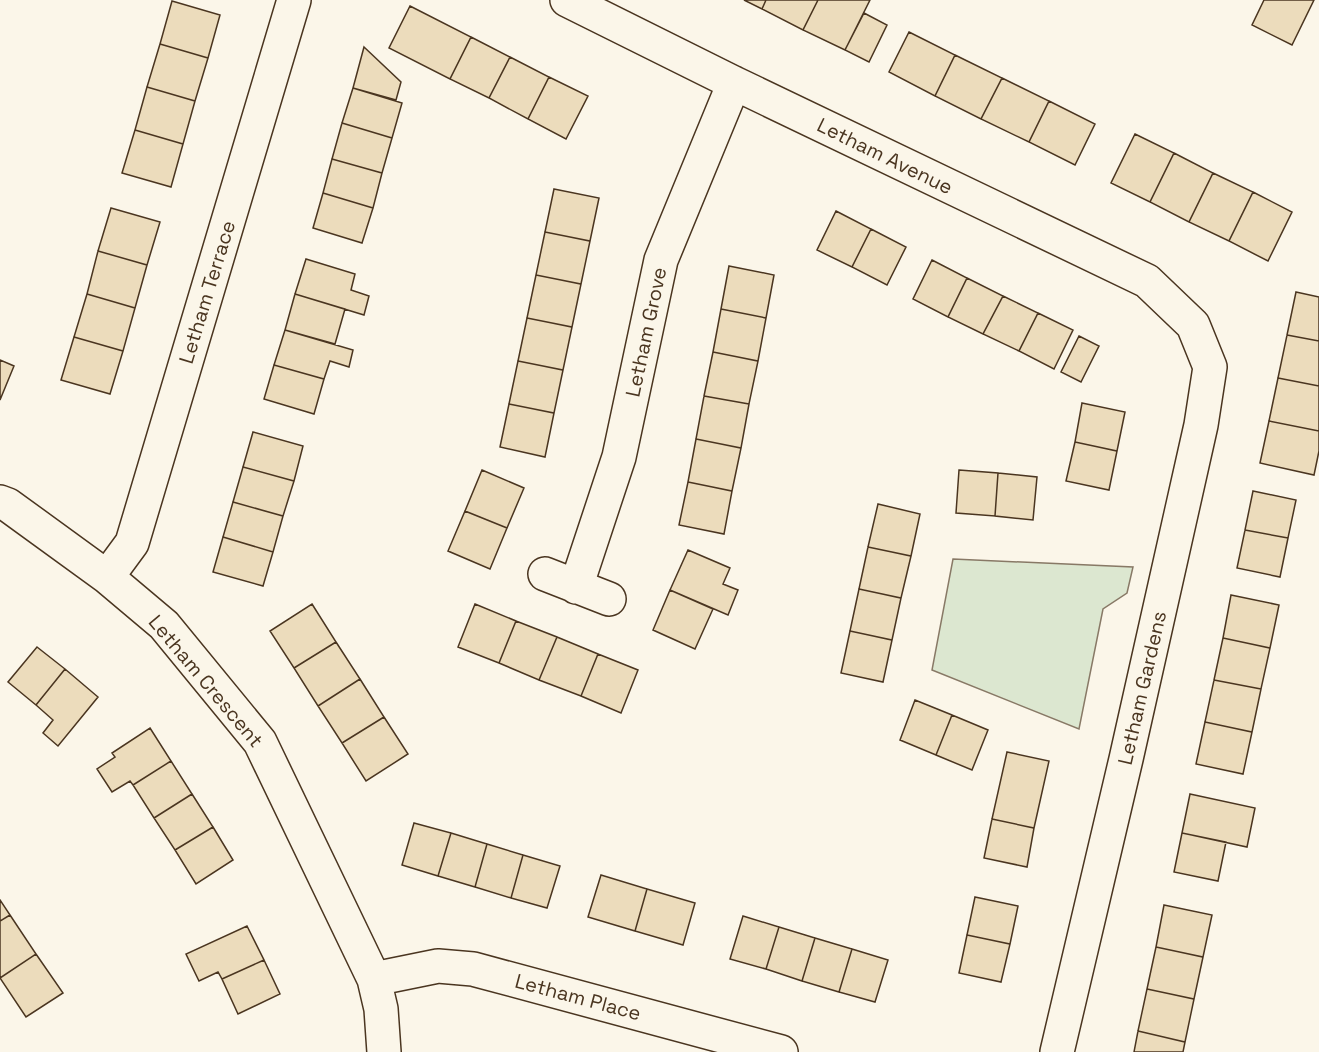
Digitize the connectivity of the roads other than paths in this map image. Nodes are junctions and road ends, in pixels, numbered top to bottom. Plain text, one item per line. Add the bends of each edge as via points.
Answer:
1 (294, 0) edge
2 (567, 0) edge
3 (734, 83) junction
4 (1193, 325) joint
5 (0, 502) edge
6 (545, 574) dead end
7 (108, 577) junction
8 (576, 587) junction
9 (609, 599) dead end
10 (374, 979) junction
11 (384, 1052) edge
12 (781, 1052) edge
13 (1057, 1052) edge

1 - 7 street, Letham Terrace via 132,543
2 - 3 street, Letham Avenue
3 - 4 street, Letham Avenue via 1147,281
3 - 8 street, Letham Grove via 661,260 619,458
4 - 13 street, Letham Gardens via 1210,367 1201,425
5 - 7 street, Letham Crescent
6 - 8 street
7 - 10 street, Letham Crescent via 164,625 260,742
8 - 9 street
10 - 11 street, Letham Crescent
10 - 12 street, Letham Place via 438,966 473,969

